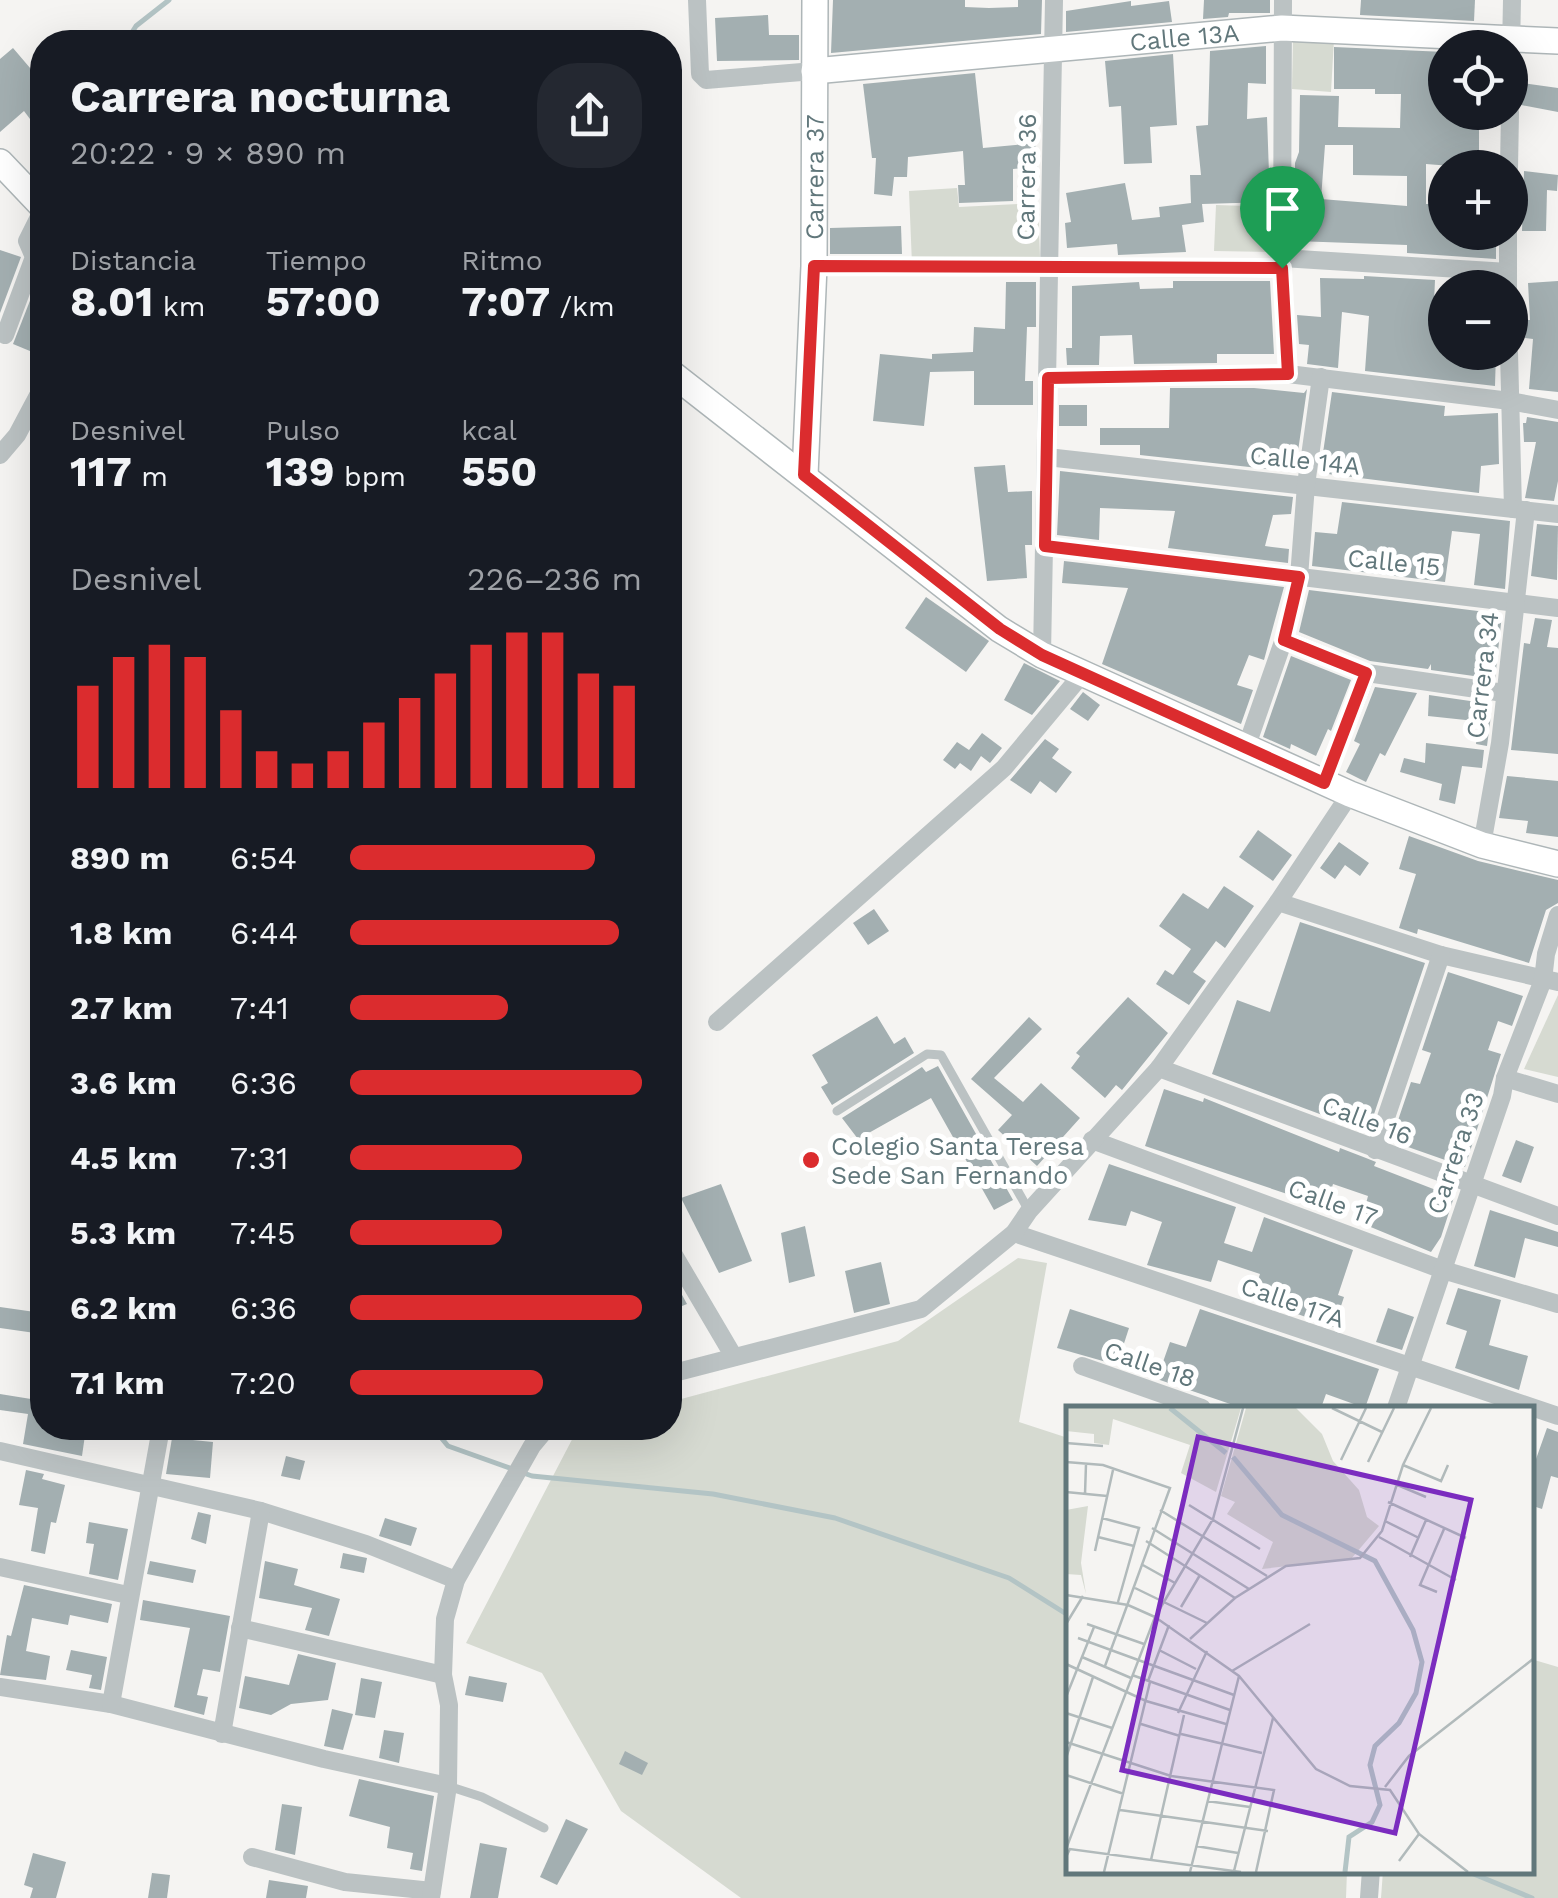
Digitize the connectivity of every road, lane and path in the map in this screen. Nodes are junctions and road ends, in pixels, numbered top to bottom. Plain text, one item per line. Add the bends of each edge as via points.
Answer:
1 (697, 0) edge
2 (815, 0) edge
3 (1054, 0) edge
4 (1283, 0) edge
5 (1512, 0) edge
6 (1282, 28) junction
7 (1512, 30) edge
8 (1428, 33) edge
9 (1528, 38) edge
10 (1558, 41) edge
11 (1054, 49) junction
12 (814, 71) junction
13 (0, 162) edge
14 (30, 196) edge
15 (1282, 263) junction
16 (814, 266) junction
17 (30, 268) edge
18 (1050, 268) junction
19 (1428, 274) edge
20 (4, 336) dead end
21 (1510, 370) edge
22 (1288, 374) junction
23 (1321, 377) junction
24 (1048, 378) junction
25 (682, 381) edge
26 (1510, 401) junction
27 (30, 410) edge
28 (1558, 410) edge
29 (0, 455) edge
30 (1047, 457) junction
31 (804, 475) junction
32 (1306, 485) junction
33 (1520, 510) junction
34 (1558, 514) edge
35 (1045, 546) junction
36 (1299, 577) junction
37 (1517, 601) junction
38 (1558, 608) edge
39 (1284, 640) junction
40 (1042, 655) junction
41 (1084, 672) junction
42 (1366, 673) junction
43 (1504, 693) junction
44 (1246, 748) junction
45 (1324, 783) junction
46 (1350, 794) junction
47 (1482, 845) junction
48 (1558, 864) edge
49 (1278, 902) junction
50 (1558, 915) edge
51 (1441, 955) junction
52 (1551, 981) edge
53 (717, 1022) dead end
54 (1159, 1068) junction
55 (1505, 1078) junction
56 (1558, 1094) edge
57 (838, 1111) dead end
58 (1092, 1140) junction
59 (1376, 1150) junction
60 (1470, 1186) junction
61 (1029, 1211) junction
62 (1558, 1216) edge
63 (1014, 1232) junction
64 (682, 1269) edge
65 (1443, 1270) junction
66 (1558, 1304) edge
67 (734, 1357) junction
68 (1082, 1366) dead end
69 (1411, 1368) junction
70 (682, 1371) edge
71 (1196, 1406) edge
72 (1397, 1406) edge
73 (1527, 1406) edge
74 (1533, 1408) edge
75 (1558, 1416) edge
76 (158, 1440) edge
77 (537, 1440) edge
78 (0, 1451) edge
79 (150, 1486) junction
80 (261, 1512) junction
81 (0, 1567) edge
82 (456, 1580) junction
83 (128, 1595) junction
84 (240, 1628) junction
85 (443, 1675) junction
86 (0, 1687) edge
87 (111, 1704) junction
88 (222, 1734) junction
89 (448, 1786) junction
90 (544, 1828) dead end
91 (252, 1857) dead end
92 (1370, 1873) edge
93 (432, 1895) edge
94 (1369, 1898) edge

1 - 12 street via 700,74 708,80
2 - 12 street, Carrera 37
3 - 11 street, Carrera 36
4 - 6 street
5 - 7 street
6 - 8 street, Calle 13A
6 - 11 street, Calle 13A
6 - 15 street
9 - 10 street, Calle 13A
11 - 12 street, Calle 13A
11 - 18 street, Carrera 36
12 - 16 street, Carrera 37
13 - 14 street
15 - 18 street
15 - 19 street
15 - 22 street
16 - 18 street
16 - 31 street, Carrera 37
17 - 20 street
18 - 24 street, Carrera 36
21 - 26 street, Carrera 34
22 - 23 street
22 - 24 street
23 - 26 street
23 - 32 street
24 - 30 street, Carrera 36
25 - 31 street
26 - 28 street
26 - 33 street, Carrera 34
27 - 29 street
30 - 32 street, Calle 14A
30 - 35 street, Carrera 36
31 - 40 street
32 - 33 street, Calle 14A
32 - 36 street
33 - 34 street, Calle 14A
33 - 37 street, Carrera 34
35 - 36 street, Calle 15
35 - 40 street, Carrera 36
36 - 37 street, Calle 15
36 - 39 street
37 - 38 street, Calle 15
37 - 43 street, Carrera 34
39 - 42 street
39 - 44 street
40 - 41 street
41 - 44 street
41 - 53 street via 1004,768
42 - 43 street
42 - 45 street
43 - 47 street, Carrera 34
44 - 45 street
45 - 46 street
46 - 47 street
46 - 49 street
47 - 48 street
49 - 51 street
49 - 54 street
50 - 52 street, Carrera 33 via 1546,954
51 - 52 street
51 - 59 street
52 - 55 street, Carrera 33
54 - 58 street
54 - 59 street, Calle 16
55 - 56 street
55 - 60 street, Carrera 33
57 - 61 lane via 927,1054 941,1056
58 - 61 street
58 - 65 street, Calle 17
59 - 60 street, Calle 16
60 - 62 street, Calle 16
60 - 65 street, Carrera 33
61 - 63 street
63 - 67 street via 921,1310
63 - 69 street, Calle 17A
64 - 67 street
65 - 66 street, Calle 17
65 - 69 street, Carrera 33
67 - 70 street
68 - 71 street, Calle 18
69 - 72 street, Carrera 33
69 - 73 street, Calle 17A
74 - 75 street, Calle 17A
76 - 79 street
77 - 82 street
78 - 79 street
79 - 80 street
79 - 83 street
80 - 82 street
80 - 84 street
81 - 83 street
82 - 85 street via 445,1619
83 - 87 street
84 - 85 street
84 - 88 street
85 - 89 street
86 - 87 street
87 - 88 street
88 - 89 street
89 - 90 lane
89 - 93 street
91 - 93 street via 345,1882
92 - 94 street

